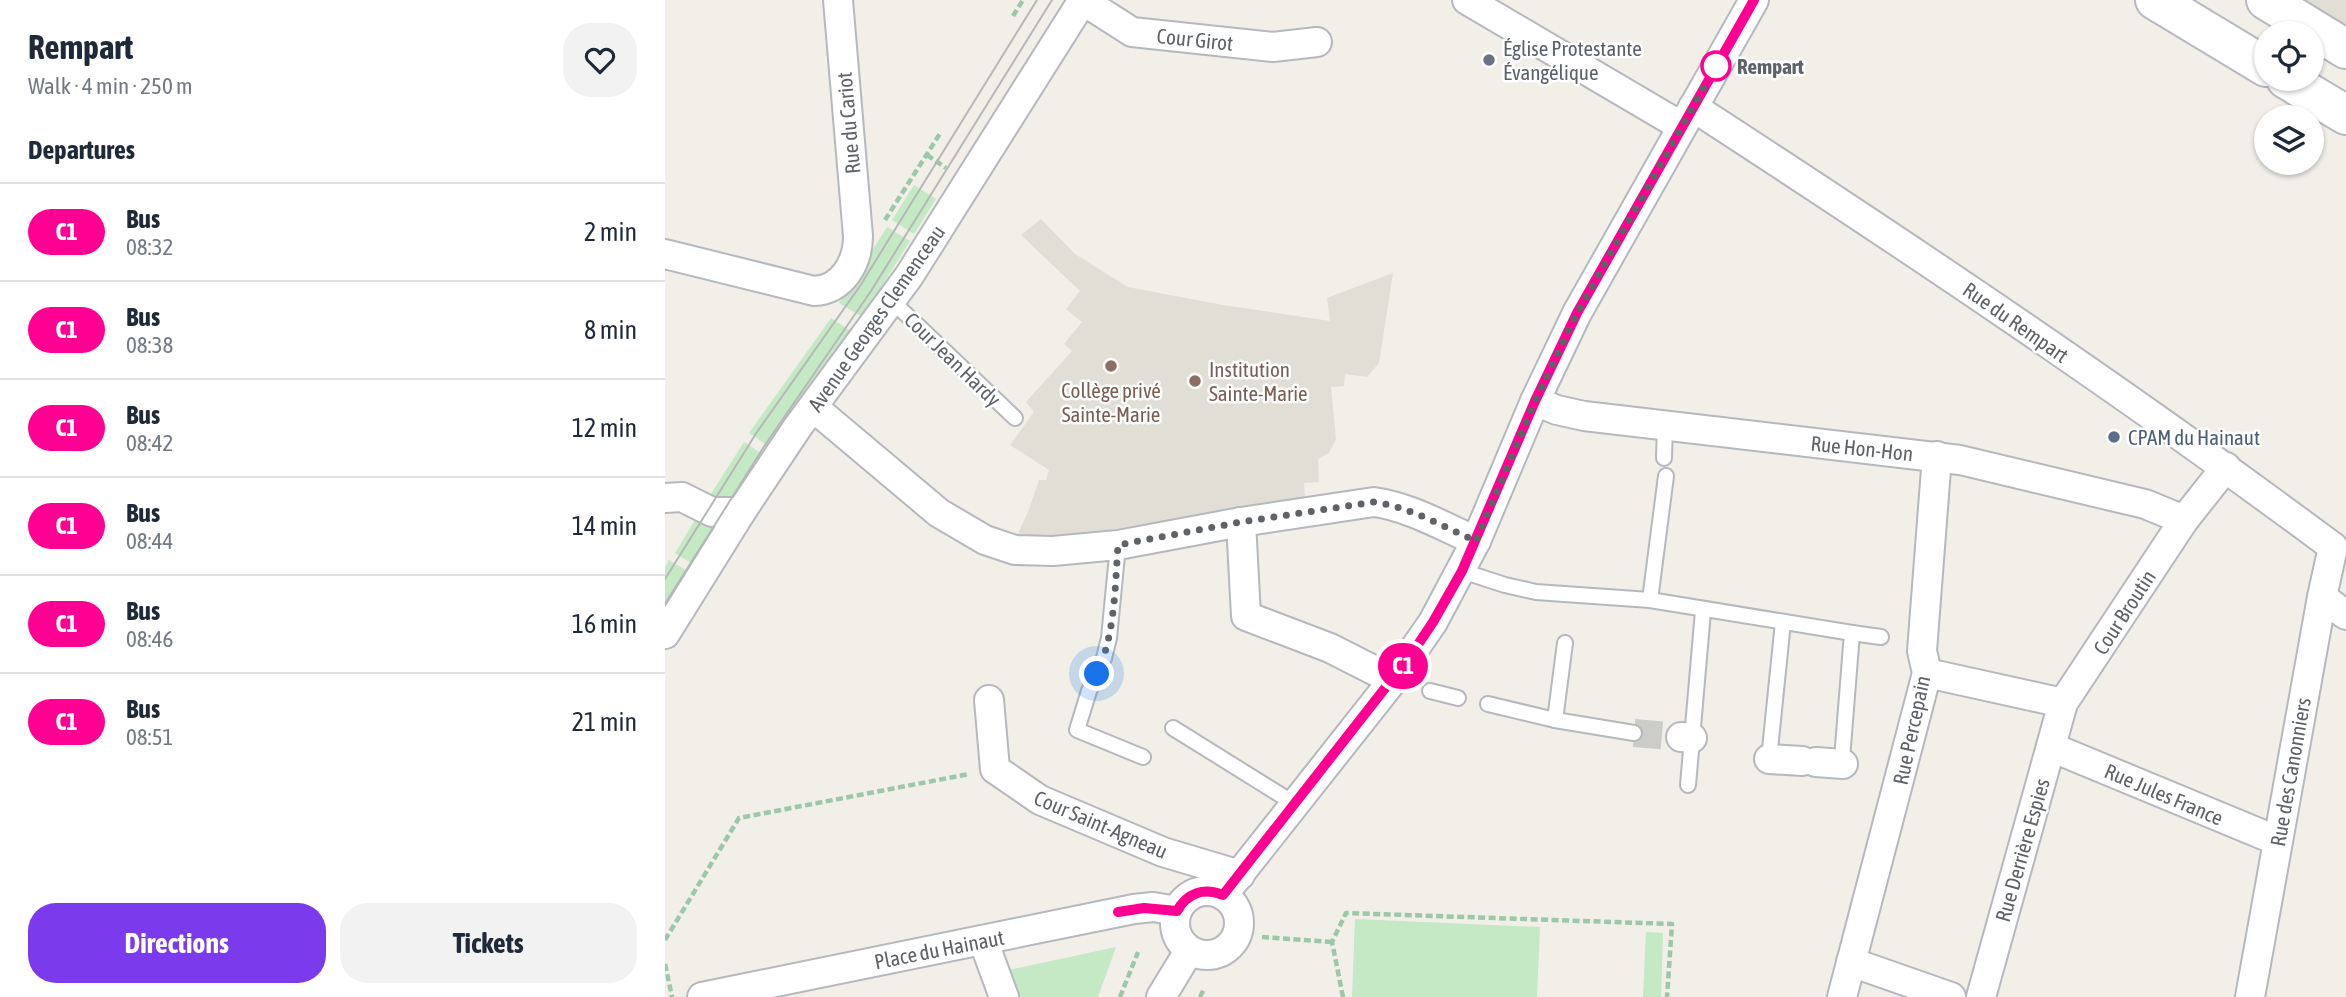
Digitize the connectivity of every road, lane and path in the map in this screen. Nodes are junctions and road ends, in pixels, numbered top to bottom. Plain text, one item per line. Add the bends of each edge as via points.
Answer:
1 (838, 0) edge
2 (1023, 0) edge
3 (1082, 0) edge
4 (1467, 0) edge
5 (1754, 0) edge
6 (2155, 0) edge
7 (2266, 0) edge
8 (1013, 16) dead end
9 (1317, 42) dead end
10 (2346, 49) edge
11 (2254, 60) edge
12 (2306, 91) edge
13 (2346, 115) edge
14 (1687, 116) junction
15 (941, 132) dead end
16 (857, 246) junction
17 (665, 254) edge
18 (891, 300) junction
19 (1535, 401) junction
20 (813, 407) junction
21 (1015, 418) dead end
22 (1665, 426) junction
23 (1937, 456) junction
24 (1664, 458) dead end
25 (2226, 467) junction
26 (1666, 476) dead end
27 (665, 498) edge
28 (741, 512) junction
29 (2184, 520) junction
30 (1241, 522) junction
31 (1476, 541) junction
32 (1118, 545) junction
33 (2340, 545) edge
34 (1462, 571) junction
35 (2322, 597) junction
36 (1650, 600) junction
37 (1703, 611) junction
38 (2346, 615) edge
39 (1783, 622) junction
40 (1852, 633) junction
41 (665, 634) edge
42 (1881, 637) dead end
43 (1565, 643) dead end
44 (1927, 673) junction
45 (1402, 683) junction
46 (1430, 691) dead end
47 (1458, 698) dead end
48 (989, 700) dead end
49 (2063, 703) junction
50 (1488, 705) dead end
51 (1555, 720) junction
52 (1173, 728) dead end
53 (1634, 733) tunnel mouth
54 (2051, 747) junction
55 (1143, 757) dead end
56 (1769, 759) joint
57 (1826, 762) joint
58 (995, 769) junction
59 (1688, 785) dead end
60 (1295, 804) junction
61 (2278, 841) junction
62 (1231, 885) junction
63 (1177, 911) junction
64 (1262, 937) dead end
65 (665, 940) edge
66 (983, 940) junction
67 (1332, 942) junction
68 (1189, 951) junction
69 (1138, 952) dead end
70 (1851, 962) junction
71 (665, 964) edge
72 (1204, 989) dead end
73 (671, 997) edge
74 (702, 997) edge
75 (1004, 997) edge
76 (1120, 997) edge
77 (1161, 997) edge
78 (1200, 997) edge
79 (1343, 997) edge
80 (1667, 997) edge
81 (1842, 997) edge
82 (1951, 997) edge
83 (1981, 997) edge
84 (2250, 997) edge

1 - 16 street, Rue du Cariot
2 - 8 path
3 - 9 street, Cour Girot via 1132,32 1273,47
3 - 18 street, Avenue Georges Clemenceau
4 - 14 street, Rue du Rempart
5 - 14 street
6 - 11 main road
7 - 10 main road
12 - 13 main road
14 - 19 street via 1587,294
14 - 25 street, Rue du Rempart via 1901,242
15 - 16 path via 871,242
16 - 17 street via 852,265 837,284 814,291
18 - 20 street, Avenue Georges Clemenceau
18 - 21 lane, Cour Jean Hardy
19 - 22 street, Rue Hon-Hon via 1584,416
19 - 31 street
20 - 28 street, Avenue Georges Clemenceau
20 - 32 street via 924,501 985,540 1033,551
22 - 23 street, Rue Hon-Hon
22 - 24 lane
23 - 29 street, Rue Hon-Hon via 2144,504
23 - 44 street, Rue Percepain via 1918,640
25 - 29 street, Cour Broutin
25 - 33 street, Rue du Rempart
26 - 36 lane
27 - 28 street via 682,497 712,512
28 - 41 street, Avenue Georges Clemenceau
29 - 49 street, Cour Broutin
30 - 31 street via 1374,502 1405,510
30 - 32 street
30 - 45 street via 1246,616 1330,648
31 - 34 street
32 - 55 lane via 1109,638 1077,730
33 - 35 street, Rue des Canonniers
34 - 36 lane via 1536,592
34 - 45 street
35 - 38 street
35 - 61 street, Rue des Canonniers
36 - 37 lane
37 - 39 lane
37 - 59 lane via 1687,737
39 - 40 lane
39 - 56 lane
40 - 42 lane
40 - 57 lane
43 - 51 lane
44 - 49 street
44 - 70 street, Rue Percepain
45 - 60 street
46 - 47 lane
48 - 58 street
49 - 54 street, Rue Derrière Espies
50 - 51 lane
51 - 53 lane
52 - 60 lane
54 - 61 street, Rue Jules France
54 - 83 street, Rue Derrière Espies
56 - 57 street
58 - 62 street, Cour Saint-Agneau via 1040,800
58 - 65 path via 739,818
60 - 62 street
61 - 84 street, Rue des Canonniers
62 - 63 street via 1196,892
62 - 68 street via 1239,927 1234,940 1216,954 1202,956
63 - 66 street, Place du Hainaut via 1144,908
63 - 68 street via 1176,933
64 - 67 path
66 - 74 street, Place du Hainaut
66 - 75 street
67 - 79 path
67 - 80 path via 1346,913 1672,925
68 - 77 street
69 - 76 path
70 - 81 street, Rue Percepain
70 - 82 street
71 - 73 path
72 - 78 path

